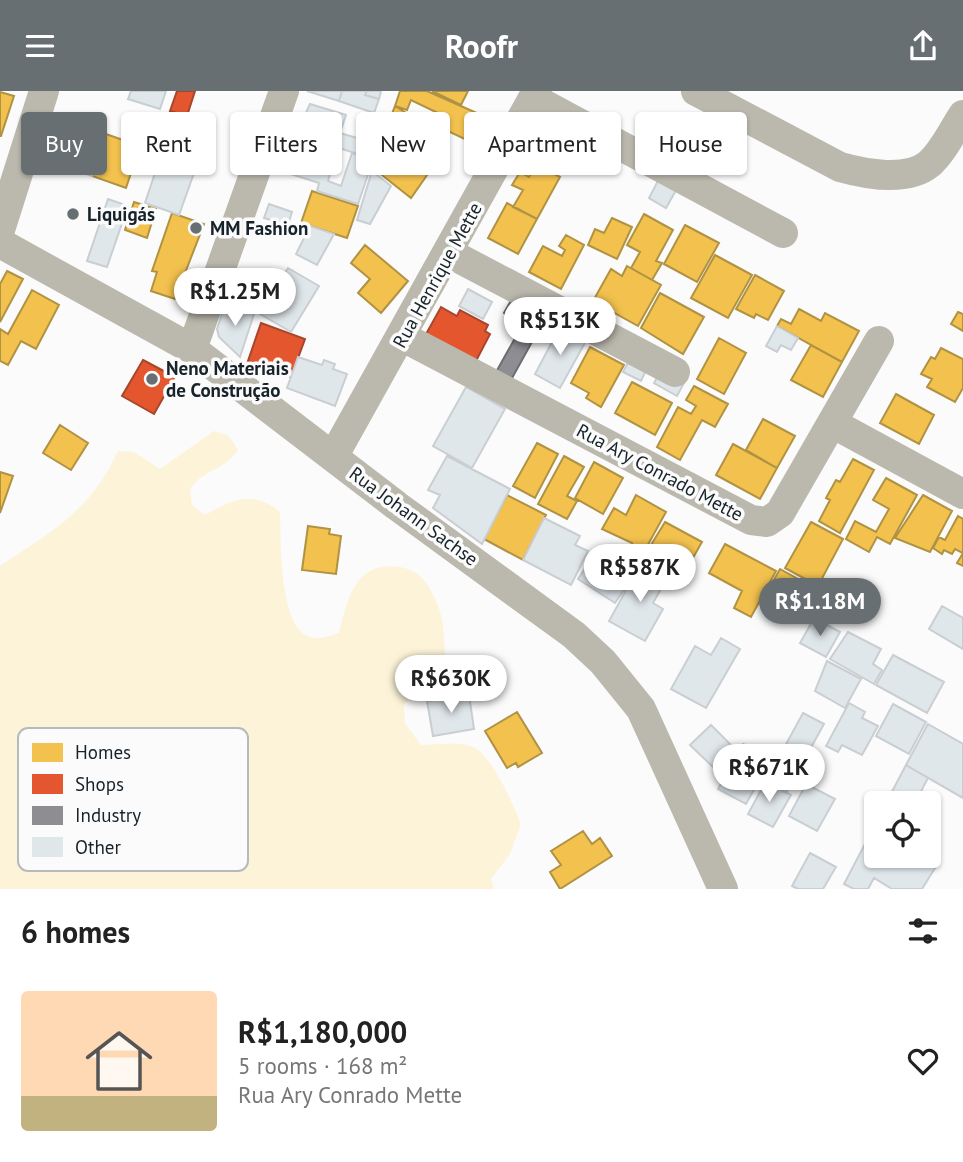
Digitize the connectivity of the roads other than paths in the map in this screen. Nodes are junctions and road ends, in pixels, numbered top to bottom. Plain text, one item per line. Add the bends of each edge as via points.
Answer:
1 (44, 91) edge
2 (285, 91) edge
3 (696, 91) edge
4 (536, 95) edge
5 (963, 115) edge
6 (0, 230) edge
7 (783, 233) dead end
8 (0, 243) edge
9 (449, 253) junction
10 (403, 337) junction
11 (879, 341) dead end
12 (192, 349) junction
13 (676, 372) dead end
14 (832, 423) junction
15 (333, 457) junction
16 (963, 494) edge
17 (723, 889) edge

1 - 6 street
2 - 12 street
3 - 5 street via 855,171 910,174 930,163
4 - 7 street
4 - 9 street, Rua Henrique Mette
8 - 12 street, Rua Johann Sachse
9 - 10 street, Rua Henrique Mette
9 - 13 street
10 - 14 street, Rua Ary Conrado Mette via 751,520 766,522 780,513
10 - 15 street, Rua Henrique Mette
11 - 14 street, Rua Ary Conrado Mette
12 - 15 street, Rua Johann Sachse
14 - 16 street
15 - 17 street, Rua Johann Sachse via 555,618 610,670 641,709

